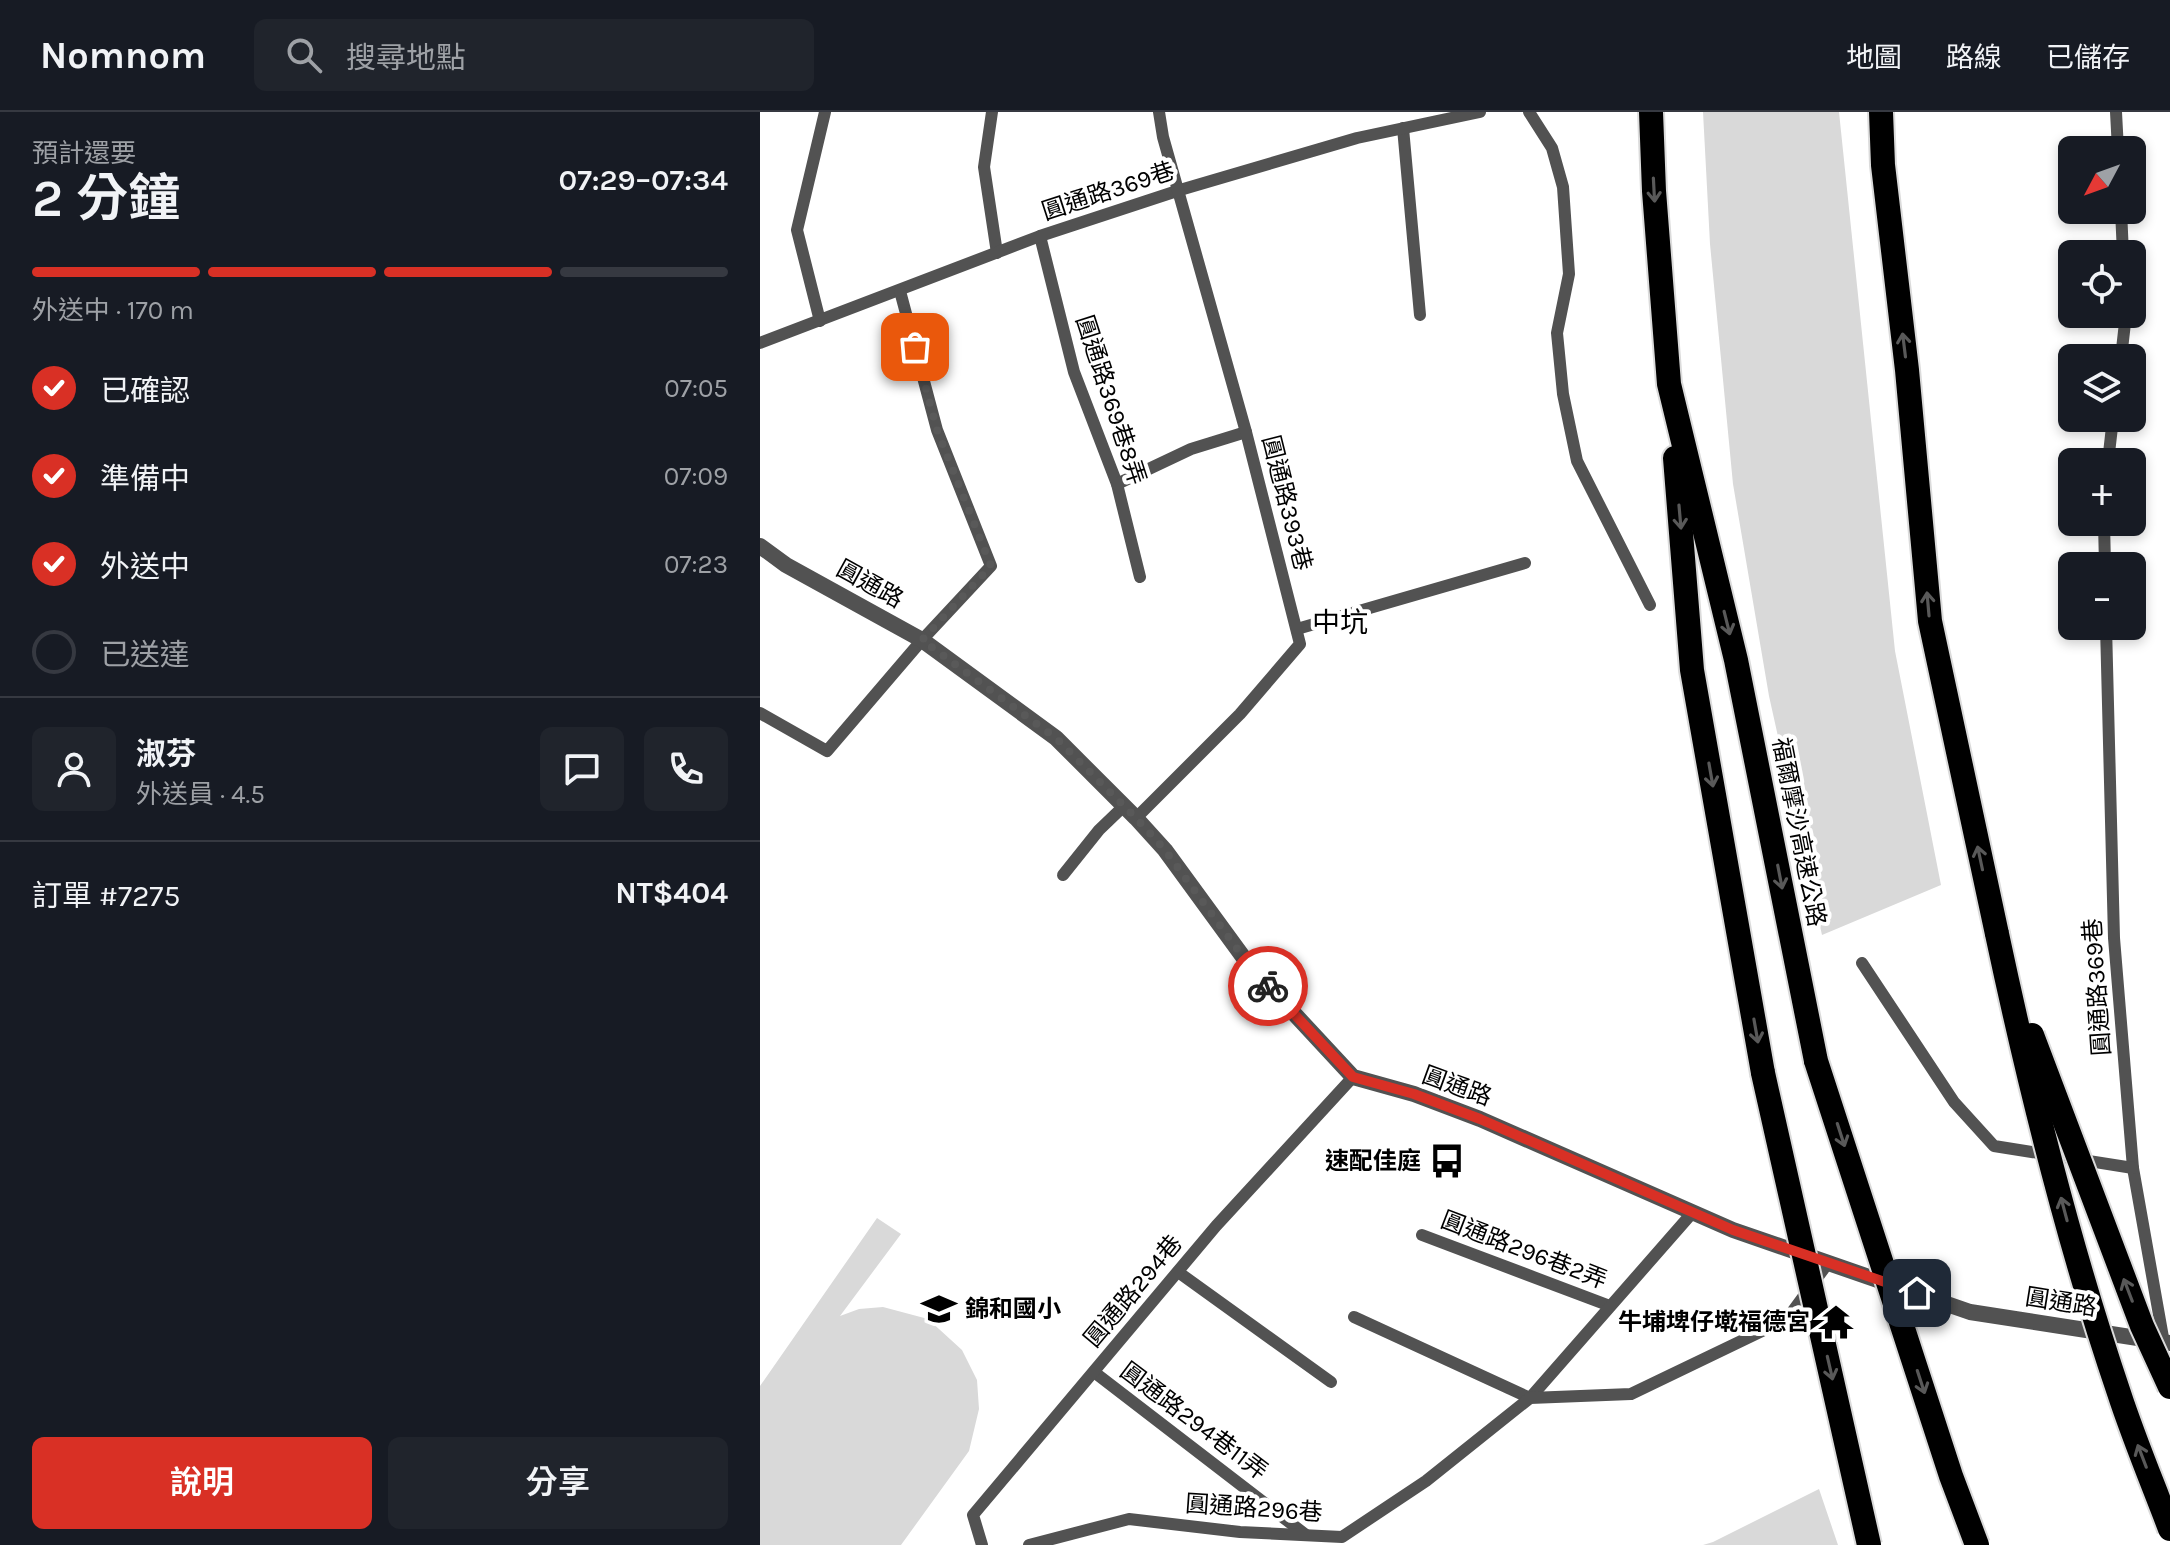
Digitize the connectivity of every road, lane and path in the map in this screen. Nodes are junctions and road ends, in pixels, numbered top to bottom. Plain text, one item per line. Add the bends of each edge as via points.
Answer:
1 (825, 112) edge
2 (992, 112) edge
3 (1159, 112) edge
4 (1480, 112) edge
5 (1529, 112) edge
6 (1651, 112) edge
7 (1881, 112) edge
8 (2116, 112) edge
9 (1403, 128) junction
10 (2117, 136) edge
11 (1180, 190) junction
12 (1040, 236) junction
13 (997, 253) junction
14 (900, 291) junction
15 (1420, 315) dead end
16 (820, 321) junction
17 (760, 343) edge
18 (1669, 384) junction
19 (1246, 432) junction
20 (1117, 484) junction
21 (760, 546) edge
22 (1525, 563) dead end
23 (1140, 577) dead end
24 (1650, 605) dead end
25 (1297, 629) junction
26 (922, 640) junction
27 (2106, 640) edge
28 (760, 713) edge
29 (1130, 812) junction
30 (1063, 875) dead end
31 (1997, 934) junction
32 (1862, 963) dead end
33 (1353, 1077) junction
34 (2133, 1168) junction
35 (1693, 1212) junction
36 (1422, 1235) dead end
37 (1828, 1263) junction
38 (1178, 1272) junction
39 (1610, 1306) junction
40 (1354, 1317) dead end
41 (2167, 1343) edge
42 (1094, 1372) junction
43 (1331, 1382) dead end
44 (2170, 1387) edge
45 (1530, 1398) junction
46 (2170, 1529) edge
47 (1306, 1535) junction
48 (982, 1545) edge
49 (1029, 1545) edge
50 (1869, 1545) edge
51 (1977, 1545) edge

1 - 16 lane via 797,230
2 - 13 lane via 984,167
3 - 11 lane, 圓通路393巷
4 - 9 lane, 圓通路369巷
5 - 24 lane via 1552,148 1563,187 1569,274 1557,333 1577,461
6 -> 18 highway, 福爾摩沙高速公路
31 -> 7 highway via 1930,621
8 - 10 lane
9 - 11 lane, 圓通路369巷
9 - 15 lane
11 - 12 lane, 圓通路369巷
11 - 19 lane, 圓通路393巷
12 - 13 lane, 圓通路369巷
12 - 20 lane, 圓通路369巷8弄 via 1074,372
13 - 14 lane, 圓通路369巷
14 - 16 lane, 圓通路369巷
14 - 26 lane via 937,430 991,566
16 - 17 lane, 圓通路369巷
18 -> 50 highway, bridge via 1692,670 1763,1073
18 -> 51 highway, 福爾摩沙高速公路, bridge via 1736,660 1816,1061
19 - 20 lane via 1191,449
19 - 25 lane, 圓通路393巷
20 - 23 lane, 圓通路369巷8弄
21 - 26 street, 圓通路
22 - 25 lane
25 - 29 lane via 1300,644 1250,703
26 - 28 lane via 827,751
26 - 29 street, 圓通路 via 1056,738
27 - 34 lane, 圓通路369巷 via 2114,938
29 - 30 lane via 1099,830
29 - 33 street, 圓通路 via 1165,850 1249,965
44 -> 31 highway, bridge via 2142,1326
46 -> 31 highway, bridge via 2119,1394 2071,1237
32 - 34 lane via 1954,1102 1994,1146
33 - 35 street, 圓通路 via 1480,1119
33 - 38 lane, 圓通路294巷
34 - 41 lane, 圓通路369巷
35 - 37 street, 圓通路
35 - 39 lane, 圓通路296巷
36 - 39 lane, 圓通路296巷2弄
37 - 41 street, 圓通路 via 1970,1312
37 - 45 lane via 1787,1319 1631,1394
38 - 42 lane, 圓通路294巷
38 - 43 lane
39 - 45 lane, 圓通路296巷
40 - 45 lane
42 - 47 lane, 圓通路294巷11弄
42 - 48 lane, 圓通路294巷 via 973,1515
45 - 47 lane, 圓通路296巷 via 1426,1481 1342,1537
47 - 49 lane, 圓通路296巷 via 1129,1519

